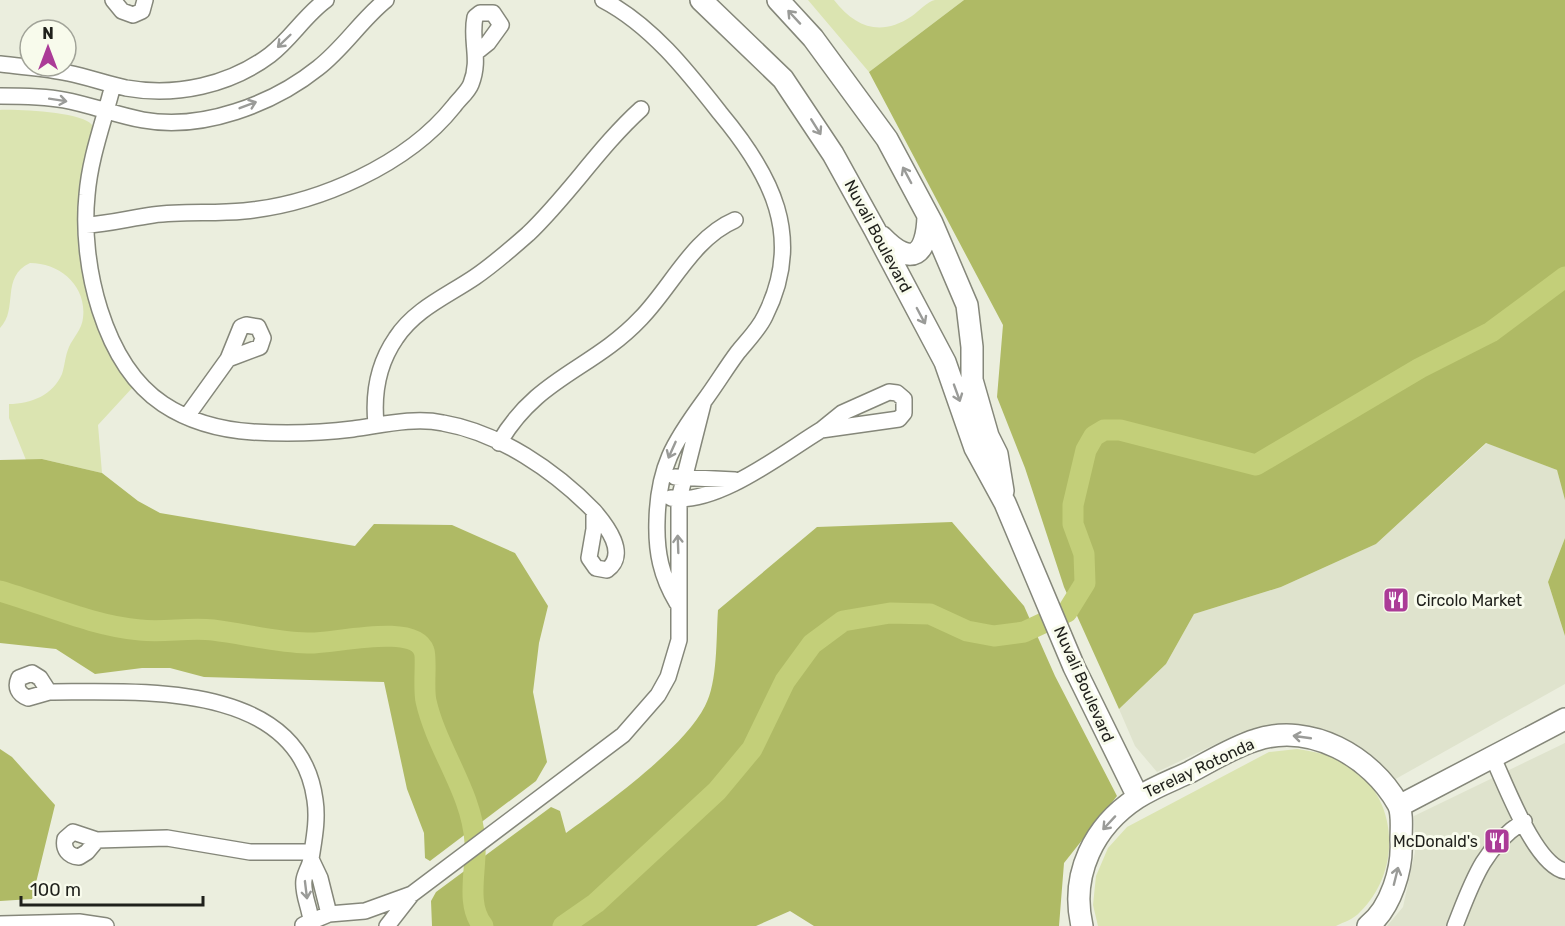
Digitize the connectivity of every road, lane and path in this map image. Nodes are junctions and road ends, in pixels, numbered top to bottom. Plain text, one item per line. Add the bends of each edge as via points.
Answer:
1 (113, 0) edge
2 (144, 0) edge
3 (326, 0) edge
4 (386, 0) edge
5 (603, 0) edge
6 (701, 0) edge
7 (778, 0) edge
8 (478, 51) dead end
9 (0, 64) edge
10 (114, 85) junction
11 (0, 96) edge
12 (641, 109) dead end
13 (106, 112) junction
14 (928, 216) junction
15 (735, 220) dead end
16 (86, 225) junction
17 (875, 231) junction
18 (228, 359) dead end
19 (704, 401) junction
20 (187, 416) junction
21 (376, 424) junction
22 (820, 430) junction
23 (499, 443) junction
24 (663, 475) junction
25 (684, 478) junction
26 (735, 480) junction
27 (659, 496) junction
28 (679, 499) junction
29 (1005, 503) junction
30 (594, 511) dead end
31 (677, 603) junction
32 (49, 692) dead end
33 (1565, 719) edge
34 (1493, 758) junction
35 (1138, 797) junction
36 (1399, 806) junction
37 (1524, 821) junction
38 (97, 840) dead end
39 (311, 856) junction
40 (1565, 872) edge
41 (412, 894) junction
42 (365, 911) junction
43 (329, 914) junction
44 (307, 923) edge
45 (0, 924) edge
46 (106, 926) edge
47 (378, 926) edge
48 (387, 926) edge
49 (1082, 926) edge
50 (1368, 926) edge
51 (1455, 926) edge

1 - 2 street via 122,11 133,15 142,11
3 -> 10 street via 271,54 238,74 171,91
13 -> 4 street via 181,123 272,96 318,68
5 - 19 street via 645,30 714,105 761,168 780,214 783,251 765,318
6 -> 17 main road, Nuvali Boulevard via 783,79 833,154
14 -> 7 main road, Nuvali Boulevard via 887,138 813,38
8 - 16 street via 471,85 442,120 388,162 352,181 262,208 154,215
9 - 10 street via 68,73
10 - 13 street
11 -> 13 street via 65,100
12 - 21 street via 602,147 528,233 406,325 388,351 378,378
13 - 16 street via 90,170
14 - 17 main road via 927,238 917,254 905,255 892,248
14 - 29 main road, Nuvali Boulevard via 967,305 972,380 997,454
15 - 23 street via 706,240 657,301 621,337 533,397 510,423
16 - 20 street via 87,256 97,299 122,359 148,392
17 -> 29 main road, Nuvali Boulevard via 945,362 975,448
18 - 20 street
19 -> 24 street via 682,429
19 - 25 street
20 - 21 street via 209,426 255,432 321,432
21 - 23 street via 441,422
22 - 22 street via 893,422 904,413 904,399 897,393 881,393 842,413
22 - 26 street
23 - 30 street via 553,474
24 - 25 street
24 - 27 street
25 - 26 street
25 - 28 street
26 - 28 street via 707,495
27 - 28 street
27 - 31 street via 661,574
31 -> 28 street
29 - 35 main road, Nuvali Boulevard via 1074,667
31 - 41 street via 677,649 668,677 658,695 623,735
32 - 39 street via 175,695 251,713 270,724 295,750 313,788 316,822
33 - 34 main road
34 - 36 main road
34 - 37 street
36 -> 35 main road, Terelay Rotonda via 1374,773 1353,755 1324,741 1292,736 1256,740
35 -> 49 main road, Terelay Rotonda via 1100,832 1081,869
50 -> 36 main road via 1391,893 1397,875 1401,846
37 - 40 street via 1540,855
37 - 51 street via 1503,834 1477,872
38 - 39 street via 167,838 250,852
39 - 43 street
39 -> 44 street via 304,880
41 - 42 street
41 - 48 street
42 - 43 street
42 - 47 street via 374,916
43 - 44 street
45 - 46 street via 79,922

